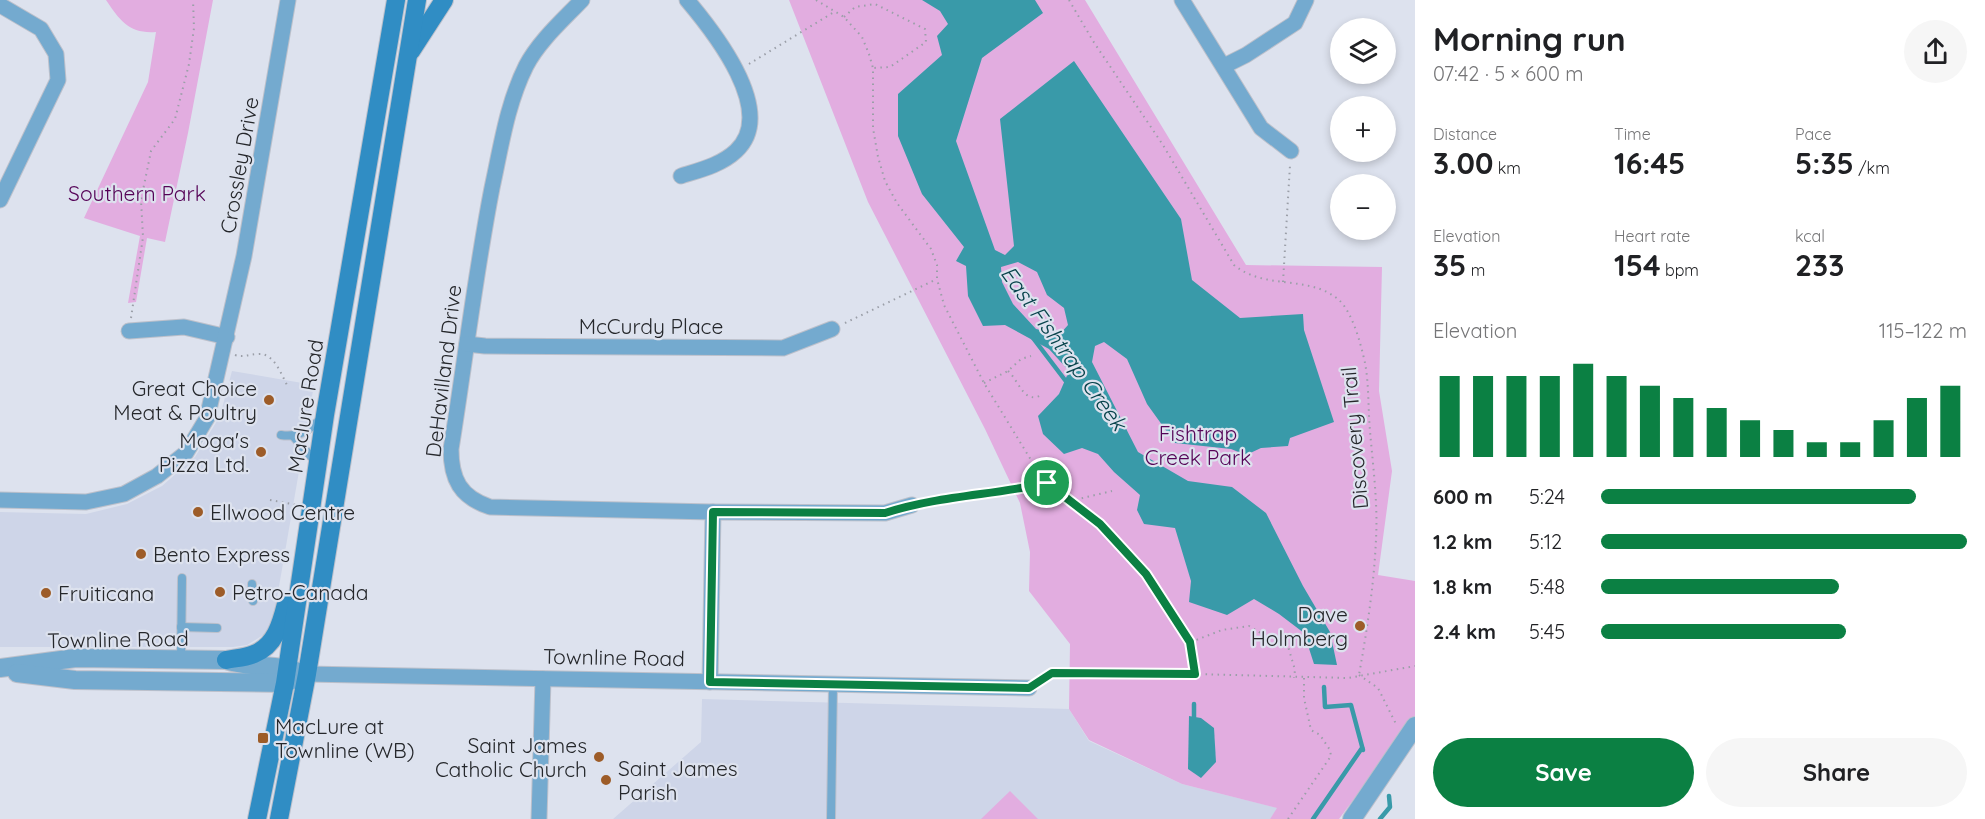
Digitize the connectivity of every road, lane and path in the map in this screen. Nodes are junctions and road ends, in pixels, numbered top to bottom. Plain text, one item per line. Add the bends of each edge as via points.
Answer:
1 (193, 0) edge
2 (288, 0) edge
3 (396, 0) edge
4 (417, 0) edge
5 (444, 0) edge
6 (582, 0) edge
7 (687, 0) edge
8 (816, 0) edge
9 (1070, 0) edge
10 (1182, 0) edge
11 (1306, 0) edge
12 (0, 5) edge
13 (834, 12) junction
14 (844, 16) junction
15 (407, 58) junction
16 (1224, 66) junction
17 (873, 68) junction
18 (737, 71) junction
19 (1291, 151) joint
20 (681, 176) dead end
21 (0, 200) edge
22 (937, 279) junction
23 (1283, 282) junction
24 (832, 329) joint
25 (129, 331) joint
26 (227, 337) junction
27 (467, 344) junction
28 (223, 353) junction
29 (1031, 356) dead end
30 (1008, 371) junction
31 (984, 383) junction
32 (235, 387) dead end
33 (288, 387) dead end
34 (241, 388) dead end
35 (1043, 394) dead end
36 (325, 415) junction
37 (281, 435) dead end
38 (294, 437) junction
39 (318, 466) junction
40 (1047, 483) junction
41 (1112, 491) dead end
42 (0, 500) edge
43 (270, 500) dead end
44 (1070, 501) junction
45 (293, 504) dead end
46 (912, 505) joint
47 (713, 512) junction
48 (302, 571) junction
49 (182, 578) dead end
50 (252, 584) dead end
51 (253, 600) dead end
52 (181, 627) junction
53 (217, 628) dead end
54 (1190, 642) junction
55 (181, 660) junction
56 (226, 660) junction
57 (1415, 666) edge
58 (0, 670) edge
59 (307, 674) junction
60 (1195, 674) junction
61 (286, 675) junction
62 (1359, 675) junction
63 (1294, 678) junction
64 (1304, 678) junction
65 (543, 679) junction
66 (710, 682) junction
67 (833, 684) junction
68 (1029, 688) joint
69 (1411, 731) edge
70 (257, 819) edge
71 (279, 819) edge
72 (539, 819) edge
73 (831, 819) edge
74 (1288, 819) edge
75 (1352, 819) edge

1 - 25 path via 189,64 175,120 151,151 141,200 143,237
2 - 26 street, Crossley Drive
3 - 36 main road, Maclure Road
4 - 15 main road
5 - 15 main road
6 - 27 street, DeHavilland Drive via 527,64 515,91 479,258
7 - 18 street
8 - 13 path
9 - 23 path, Discovery Trail via 1234,265 1244,273
10 - 16 street
11 - 16 street via 1295,23
12 - 21 street via 40,29 56,54 58,80
13 - 14 path
13 - 18 path
14 - 17 path via 862,37
14 - 17 path via 855,7 875,4 925,29 926,42 890,67
15 - 59 main road
16 - 19 street via 1261,128
17 - 22 path via 873,129 885,181 931,249
18 - 20 street via 747,98 747,137 736,151 711,166
19 - 23 path
22 - 24 path
22 - 31 path via 944,305
23 - 62 path, Discovery Trail via 1321,290 1339,301 1351,316 1365,363 1376,537 1371,609
24 - 27 street, McCurdy Place via 783,348
25 - 26 street via 184,327
26 - 28 street, Crossley Drive
27 - 47 street, DeHavilland Drive via 451,466 461,488 478,503 501,508
28 - 33 path via 268,356
28 - 42 street, Crossley Drive via 207,418 186,453 157,476 124,494 86,502
29 - 30 path
30 - 31 path
30 - 35 path via 1027,397
31 - 40 path
32 - 34 path
36 - 38 lane
36 - 39 main road, Maclure Road
37 - 38 lane
38 - 39 lane
39 - 48 main road, Maclure Road
40 - 44 path
40 - 46 path
41 - 44 path
43 - 45 path
44 - 54 path via 1100,524 1146,574
46 - 47 street, DeHavilland Drive via 885,513
47 - 66 street
48 - 56 main road via 290,585 281,625 271,642 254,654
48 - 61 main road, Maclure Road
49 - 52 lane
50 - 51 lane
52 - 53 lane
52 - 55 lane
54 - 60 path
54 - 63 path via 1222,630 1249,626 1287,643
55 - 56 street, Townline Road
55 - 58 street, Townline Road via 76,658
56 - 61 street, Townline Road
57 - 62 path
58 - 61 street, Townline Road via 75,680
59 - 61 street, Townline Road
59 - 65 street, Townline Road
59 - 71 main road
60 - 63 path
60 - 68 path via 1052,673
61 - 70 main road, Maclure Road
62 - 64 path
62 - 69 path via 1378,688 1393,720
63 - 64 path
64 - 74 path via 1311,730 1320,735 1331,756
65 - 66 street, Townline Road
65 - 72 street
66 - 67 street, Townline Road
67 - 68 street, Townline Road
67 - 73 lane
69 - 75 street

